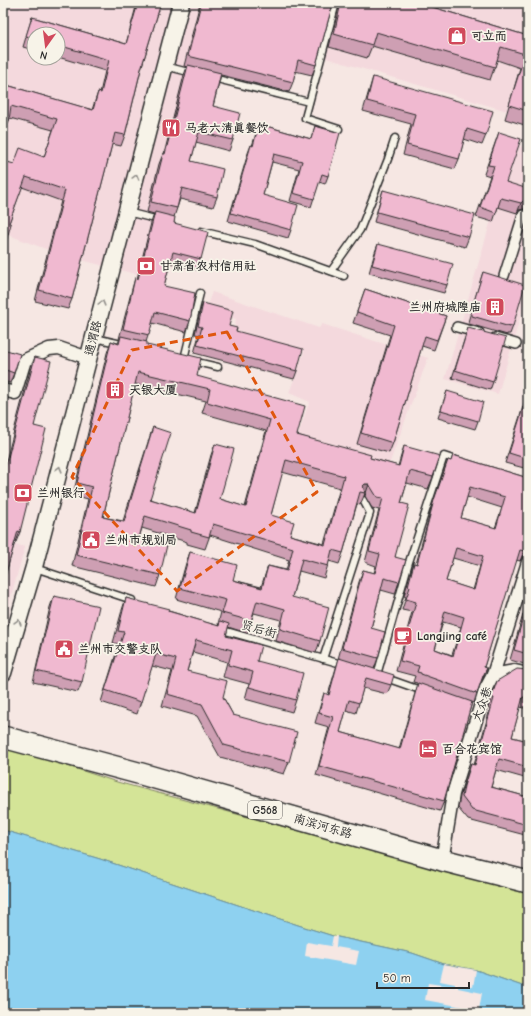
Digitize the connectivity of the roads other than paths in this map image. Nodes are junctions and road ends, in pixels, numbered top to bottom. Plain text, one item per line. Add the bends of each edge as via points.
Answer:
1 (181, 3) edge
2 (336, 3) edge
3 (165, 66) junction
4 (195, 74) edge
5 (203, 75) edge
6 (309, 102) junction
7 (339, 129) dead end
8 (395, 138) dead end
9 (126, 212) junction
10 (523, 215) dead end
11 (162, 221) edge
12 (191, 228) edge
13 (331, 271) junction
14 (344, 276) dead end
15 (504, 276) dead end
16 (200, 293) dead end
17 (457, 327) dead end
18 (94, 337) junction
19 (516, 344) dead end
20 (124, 345) edge
21 (176, 357) edge
22 (88, 358) junction
23 (184, 359) junction
24 (218, 367) dead end
25 (3, 390) edge
26 (467, 463) edge
27 (363, 500) edge
28 (528, 562) edge
29 (34, 567) junction
30 (141, 603) edge
31 (214, 628) edge
32 (323, 659) junction
33 (350, 667) edge
34 (3, 673) edge
35 (370, 673) edge
36 (528, 674) edge
37 (377, 675) junction
38 (493, 675) junction
39 (430, 694) edge
40 (3, 726) edge
41 (3, 737) edge
42 (444, 849) junction
43 (528, 871) edge
44 (528, 882) edge

1 - 3 street, 通渭路
2 - 6 lane
3 - 4 lane
9 -> 3 street, 通渭路
5 - 6 lane
6 - 7 lane via 305,118
8 - 13 lane via 360,230
9 - 11 lane
18 -> 9 street, 通渭路
10 - 15 street
12 - 13 lane via 255,244
13 - 14 lane
16 - 23 lane
17 - 19 street
18 - 20 lane
18 - 22 street, 通渭路
21 - 23 lane
22 - 25 street via 60,348 49,349 25,360 15,393
29 -> 22 street, 通渭路
23 - 24 lane
26 - 37 lane via 444,456 409,562
27 - 32 lane via 370,513
28 - 38 street, 大众巷
29 - 30 lane
34 -> 29 street, 通渭路
31 - 32 lane, 贤后街
32 - 33 lane, 贤后街
35 - 37 lane
36 - 38 street via 515,671
37 - 39 lane
38 - 42 street, 大众巷 via 475,709 453,794
40 - 42 highway, 南滨河东路 / G568
41 - 44 highway, 南滨河东路 / G568
42 - 43 highway, 南滨河东路 / G568

